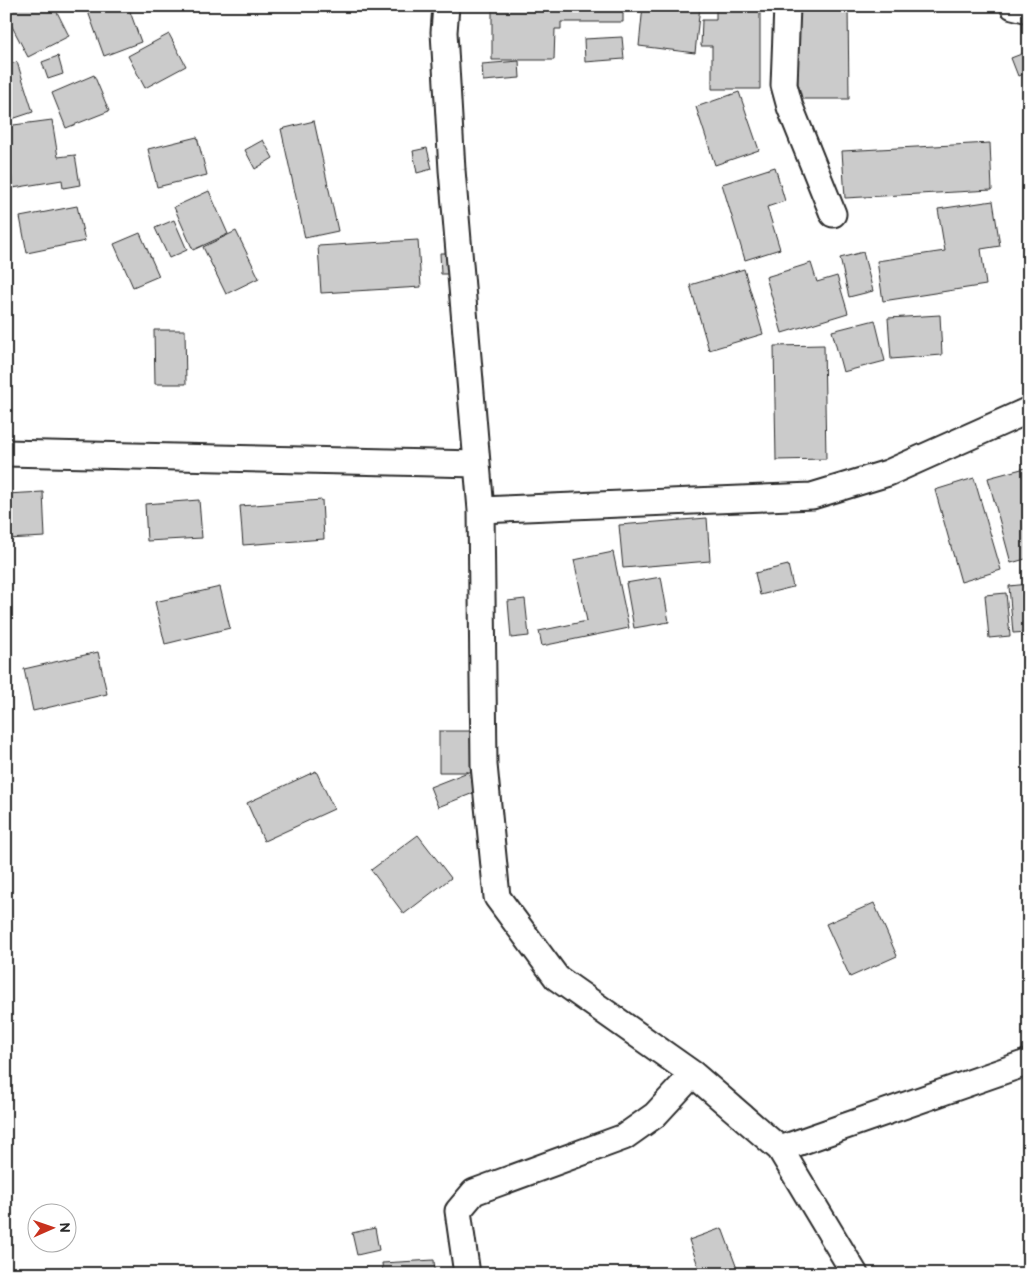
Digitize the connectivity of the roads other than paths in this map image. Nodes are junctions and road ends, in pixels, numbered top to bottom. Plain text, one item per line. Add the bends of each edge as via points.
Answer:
1 (446, 6) edge
2 (787, 6) edge
3 (1013, 6) edge
4 (1029, 10) edge
5 (833, 214) dead end
6 (1029, 410) edge
7 (6, 453) edge
8 (477, 464) junction
9 (481, 510) junction
10 (1029, 1062) edge
11 (693, 1074) junction
12 (780, 1150) junction
13 (467, 1274) edge
14 (855, 1274) edge

1 - 8 street via 444,32 452,170
2 - 5 street via 784,85
3 - 4 street
6 - 9 street via 888,473 812,496
7 - 8 street
8 - 9 street
9 - 11 street via 484,765 497,897 557,978
10 - 12 street
11 - 12 street
11 - 13 street via 655,1115 624,1136 474,1192 458,1211
12 - 14 street

